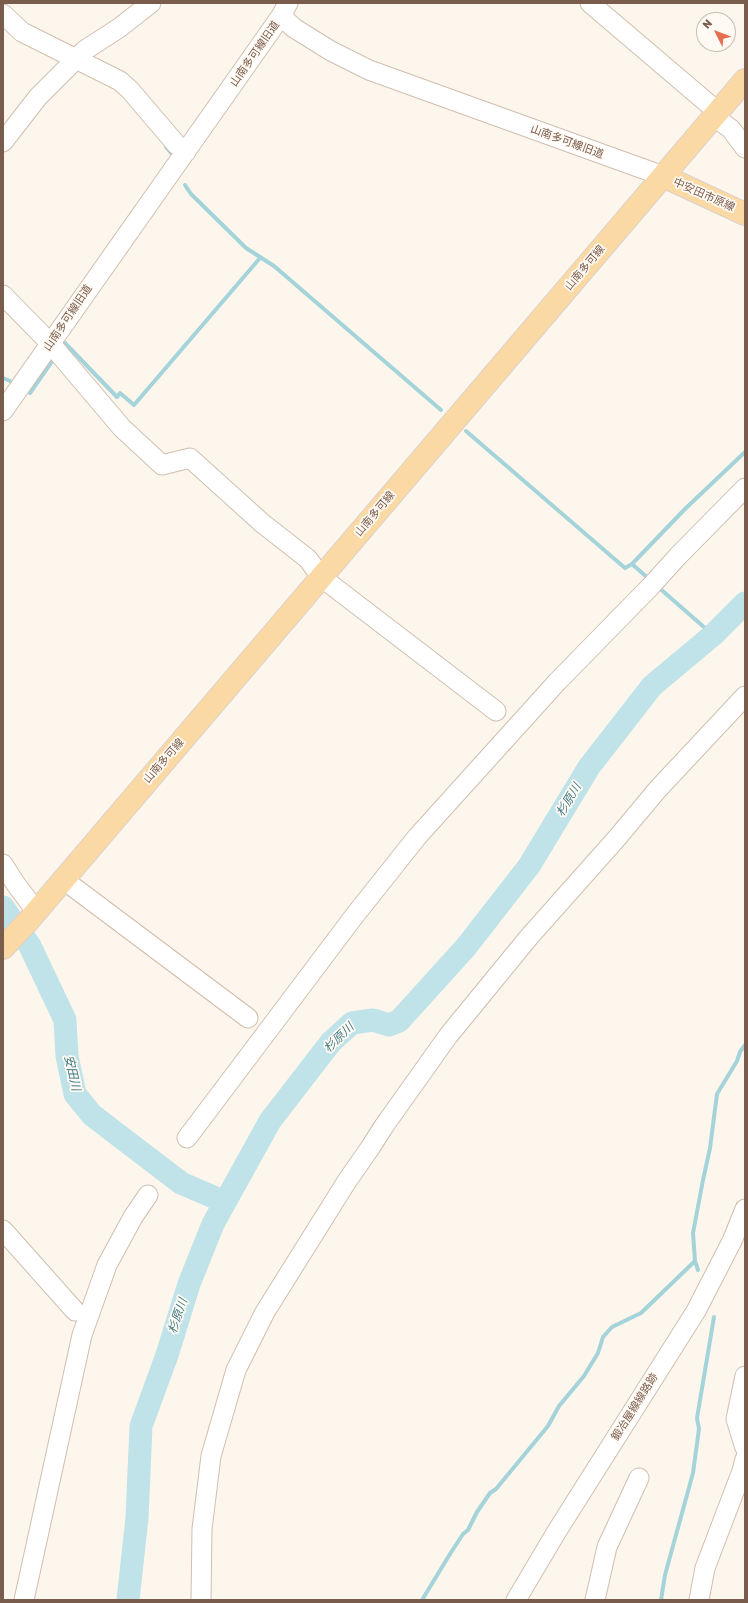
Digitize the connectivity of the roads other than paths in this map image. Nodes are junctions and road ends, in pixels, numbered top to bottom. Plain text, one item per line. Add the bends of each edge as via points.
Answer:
1 (151, 3) edge
2 (590, 3) edge
3 (285, 10) edge
4 (3, 14) edge
5 (77, 59) junction
6 (745, 80) edge
7 (716, 114) junction
8 (3, 142) edge
9 (745, 148) edge
10 (186, 152) junction
11 (663, 176) junction
12 (745, 214) edge
13 (3, 295) edge
14 (50, 343) junction
15 (3, 411) edge
16 (745, 488) edge
17 (321, 577) junction
18 (745, 696) edge
19 (496, 711) dead end
20 (3, 864) edge
21 (66, 876) junction
22 (33, 915) junction
23 (5, 945) edge
24 (248, 1018) dead end
25 (187, 1138) dead end
26 (148, 1195) dead end
27 (745, 1209) edge
28 (3, 1230) edge
29 (75, 1311) dead end
30 (745, 1376) edge
31 (745, 1448) edge
32 (745, 1459) edge
33 (639, 1478) dead end
34 (24, 1600) edge
35 (201, 1600) edge
36 (516, 1600) edge
37 (595, 1600) edge
38 (699, 1600) edge

1 - 5 street via 85,50
2 - 7 street
3 - 10 street, 山南多可線旧道
3 - 11 street, 山南多可線旧道 via 294,28 369,70
4 - 5 street via 22,32
5 - 8 street via 38,97
5 - 10 street via 120,81
6 - 7 main road, 山南多可線
7 - 9 street
7 - 11 main road, 山南多可線
10 - 14 street, 山南多可線旧道
11 - 12 main road, 中安田市原線
11 - 17 main road, 山南多可線
13 - 14 street
14 - 15 street, 山南多可線旧道
14 - 17 street via 122,428 162,466 190,458 262,523 308,559
16 - 25 street via 557,682 417,837 345,927
17 - 19 street
17 - 21 main road, 山南多可線
18 - 35 street via 658,789 448,1036 346,1181 265,1312 236,1370 211,1456 202,1529
20 - 22 street
21 - 22 main road, 山南多可線
21 - 24 street via 68,882
22 - 23 main road, 山南多可線
26 - 34 street via 107,1266 82,1335
27 - 36 street, 鍛冶屋線線路跡 via 732,1241 696,1311
28 - 29 street
30 - 31 street via 736,1419
32 - 38 street via 705,1568
33 - 37 street via 607,1547

